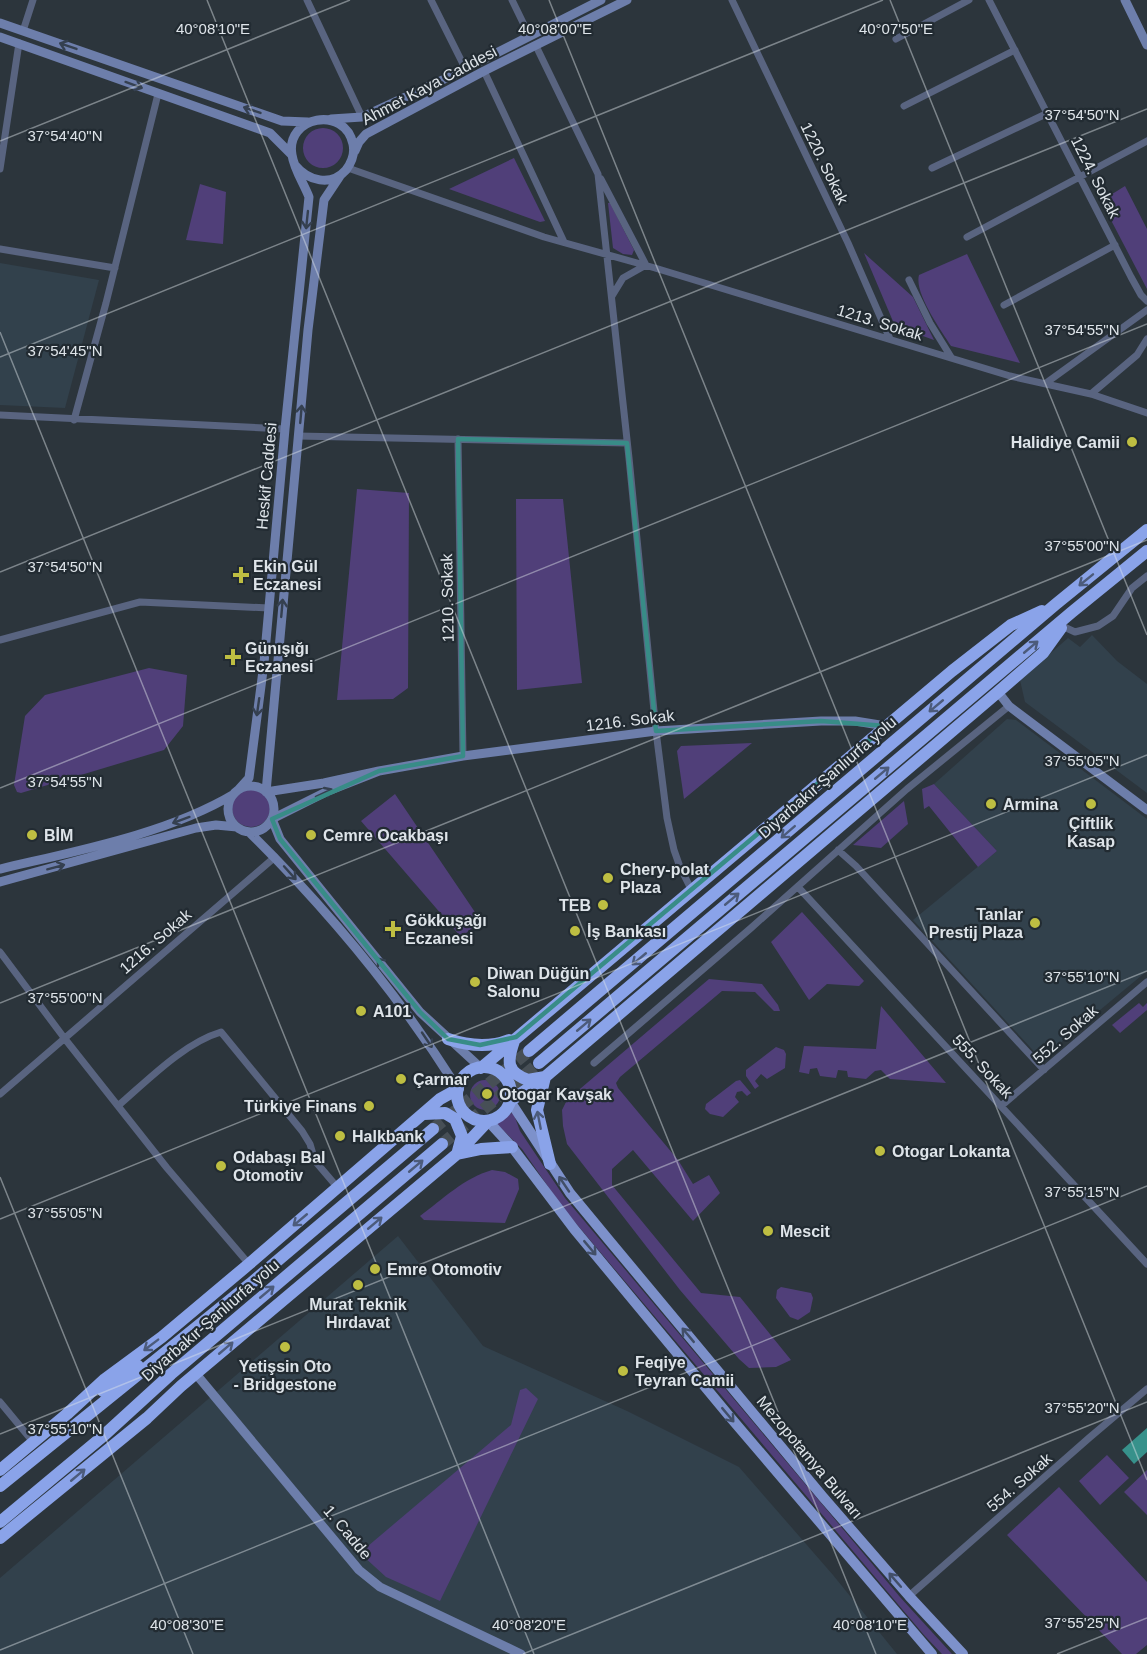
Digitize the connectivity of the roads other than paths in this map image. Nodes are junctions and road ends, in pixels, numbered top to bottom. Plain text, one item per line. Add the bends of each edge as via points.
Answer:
1 (33, 0) edge
2 (307, 0) edge
3 (431, 0) edge
4 (512, 0) edge
5 (601, 0) edge
6 (627, 0) edge
7 (732, 0) edge
8 (969, 0) edge
9 (989, 0) edge
10 (1125, 0) edge
11 (0, 23) edge
12 (23, 31) junction
13 (529, 35) junction
14 (0, 37) edge
15 (896, 39) dead end
16 (19, 44) junction
17 (1147, 45) edge
18 (536, 46) junction
19 (1014, 50) junction
20 (465, 68) junction
21 (484, 72) junction
22 (158, 94) junction
23 (904, 106) dead end
24 (1048, 113) junction
25 (363, 117) junction
26 (329, 119) junction
27 (309, 122) junction
28 (1147, 141) edge
29 (352, 159) junction
30 (293, 160) junction
31 (0, 168) edge
32 (348, 168) junction
33 (932, 168) dead end
34 (598, 174) junction
35 (340, 176) junction
36 (1080, 177) junction
37 (967, 237) dead end
38 (564, 242) junction
39 (1115, 245) junction
40 (0, 249) edge
41 (606, 255) junction
42 (646, 265) junction
43 (115, 268) junction
44 (909, 280) dead end
45 (611, 298) junction
46 (1147, 302) edge
47 (1004, 305) dead end
48 (1147, 310) edge
49 (890, 339) junction
50 (1147, 339) edge
51 (951, 357) junction
52 (1046, 383) junction
53 (1091, 394) junction
54 (1147, 413) edge
55 (0, 416) edge
56 (74, 420) junction
57 (285, 429) junction
58 (298, 436) junction
59 (458, 439) junction
60 (627, 443) junction
61 (1147, 530) edge
62 (1147, 551) edge
63 (1147, 576) edge
64 (1056, 604) junction
65 (269, 608) junction
66 (1072, 612) junction
67 (1062, 626) junction
68 (0, 640) edge
69 (998, 692) junction
70 (1010, 706) junction
71 (886, 726) junction
72 (656, 731) junction
73 (463, 756) junction
74 (379, 771) junction
75 (237, 792) junction
76 (266, 792) junction
77 (1147, 810) edge
78 (272, 819) junction
79 (237, 827) junction
80 (249, 832) junction
81 (838, 850) junction
82 (275, 857) junction
83 (0, 869) edge
84 (0, 882) edge
85 (798, 887) junction
86 (692, 891) junction
87 (0, 952) edge
88 (1147, 982) edge
89 (516, 1037) junction
90 (65, 1039) junction
91 (448, 1039) junction
92 (529, 1051) tunnel mouth
93 (539, 1063) tunnel mouth
94 (594, 1063) dead end
95 (481, 1068) junction
96 (1044, 1070) junction
97 (545, 1077) junction
98 (458, 1089) junction
99 (0, 1094) edge
100 (510, 1101) junction
101 (118, 1105) junction
102 (1002, 1106) junction
103 (423, 1114) junction
104 (488, 1121) junction
105 (433, 1129) tunnel mouth
106 (442, 1144) tunnel mouth
107 (512, 1147) junction
108 (457, 1155) junction
109 (550, 1164) junction
110 (338, 1188) junction
111 (249, 1264) junction
112 (1147, 1264) edge
113 (180, 1341) junction
114 (196, 1374) junction
115 (1147, 1389) edge
116 (0, 1402) edge
117 (67, 1414) junction
118 (34, 1443) junction
119 (71, 1463) junction
120 (0, 1470) edge
121 (0, 1486) edge
122 (0, 1522) edge
123 (1, 1538) edge
124 (909, 1596) junction
125 (521, 1654) edge
126 (933, 1654) edge
127 (963, 1654) edge

1 - 12 street
2 - 25 street
3 - 20 street
4 - 13 street
5 - 13 main road, Ahmet Kaya Caddesi
6 - 18 main road, Ahmet Kaya Caddesi
7 - 49 street, 1220. Sokak
8 - 15 street
9 - 19 street, 1224. Sokak
10 - 17 main road
11 - 12 main road
27 -> 12 main road via 282,121
13 - 20 main road, Ahmet Kaya Caddesi
14 - 16 main road
16 -> 22 main road
16 - 31 street
18 - 21 main road, Ahmet Kaya Caddesi
18 - 34 street
19 - 23 street
19 - 24 street, 1224. Sokak
20 - 25 main road, Ahmet Kaya Caddesi
21 - 29 main road, Ahmet Kaya Caddesi via 366,134
21 - 38 street
22 - 30 main road via 270,133
22 - 43 street
24 - 33 street
24 - 36 street, 1224. Sokak
25 - 26 main road, Ahmet Kaya Caddesi
26 - 27 main road
26 - 29 main road via 347,129 354,149
27 - 30 main road via 295,136
28 - 36 street
29 - 32 main road
30 - 35 main road via 310,178 320,181
30 -> 57 main road, Heskif Caddesi via 309,197
32 - 35 main road
32 - 38 street, 1213. Sokak
34 - 41 street
34 - 42 street
58 -> 35 main road via 324,200
36 - 37 street
36 - 39 street, 1224. Sokak
38 - 41 street, 1213. Sokak
39 - 46 street, 1224. Sokak
39 - 47 street
40 - 43 street
41 - 42 street, 1213. Sokak
41 - 45 street
42 - 45 street via 623,278
42 - 49 street, 1213. Sokak
43 - 56 street
44 - 51 street
45 - 60 street
48 - 52 street
49 - 51 street, 1213. Sokak
50 - 53 street via 1137,355
51 - 52 street, 1213. Sokak
52 - 53 street, 1213. Sokak
53 - 54 street, 1213. Sokak
55 - 56 street
56 - 57 street
57 - 65 main road, Heskif Caddesi
58 - 59 street
76 -> 58 main road
59 - 60 street
59 - 73 street, 1210. Sokak
60 - 72 street
61 -> 64 highway, Diyarbakır-Şanlıurfa yolu
62 - 66 highway, Diyarbakır-Şanlıurfa yolu
63 - 67 street via 1131,588 1113,616 1098,626 1075,632
64 - 71 highway via 1011,625
64 -> 92 highway, Diyarbakır-Şanlıurfa yolu
65 - 68 street via 140,602
65 -> 75 main road, Heskif Caddesi via 249,778
66 - 67 highway
93 -> 66 highway, Diyarbakır-Şanlıurfa yolu
67 - 69 highway via 1043,653
69 - 70 main road
69 - 97 highway
70 - 77 main road
70 - 81 street
71 - 72 main road, 1216. Sokak via 820,721
71 - 86 highway
72 - 73 main road, 1216. Sokak
72 - 86 street via 674,850
73 - 74 main road, 1216. Sokak
74 - 76 main road
78 -> 74 main road
75 - 76 main road via 253,786
75 - 79 main road via 228,808
75 -> 83 main road via 183,820 87,849
76 - 78 main road via 274,804
78 - 80 main road via 262,829
91 -> 78 main road via 420,1012 280,839
79 - 80 main road
84 -> 79 main road via 196,828
80 - 82 main road
81 - 85 street
81 - 96 street
82 - 90 street, 1216. Sokak
82 -> 98 main road via 400,1003
85 - 94 street
85 - 102 street, 555. Sokak
86 - 89 highway
87 - 90 street
88 - 96 street, 552. Sokak
89 - 91 highway via 480,1046
89 - 95 highway
89 - 97 highway via 509,1055 511,1068 528,1080
90 - 99 street, 1216. Sokak
90 - 101 street
91 - 95 main road
95 - 98 highway via 466,1075
95 - 100 highway via 490,1068 504,1077 511,1092
96 - 102 street, 552. Sokak
97 - 100 highway
109 -> 97 highway via 537,1110
98 - 103 highway
98 - 104 highway via 464,1113
100 - 104 highway via 502,1114
100 - 109 main road, Mezopotamya Bulvarı
101 - 110 street via 172,1060 207,1036 221,1032 302,1131 315,1161
101 - 111 street
102 - 112 street, 555. Sokak
103 - 108 highway via 445,1113 455,1119 462,1136
103 - 110 highway
104 - 107 main road
104 - 108 highway
105 - 113 highway, Diyarbakır-Şanlıurfa yolu
119 -> 106 highway, Diyarbakır-Şanlıurfa yolu
107 - 108 highway
107 -> 126 main road via 580,1236 730,1417
114 -> 108 highway
124 -> 109 main road, Mezopotamya Bulvarı via 608,1239
110 -> 111 highway
111 -> 117 highway
113 - 117 highway
113 - 121 highway, Diyarbakır-Şanlıurfa yolu
123 -> 114 highway
114 - 125 main road, 1. Cadde via 359,1570 380,1587
115 - 124 street, 554. Sokak
116 - 118 street
117 - 118 highway
118 - 120 highway
119 - 122 highway, Diyarbakır-Şanlıurfa yolu
119 - 123 highway
124 - 127 main road, Mezopotamya Bulvarı

